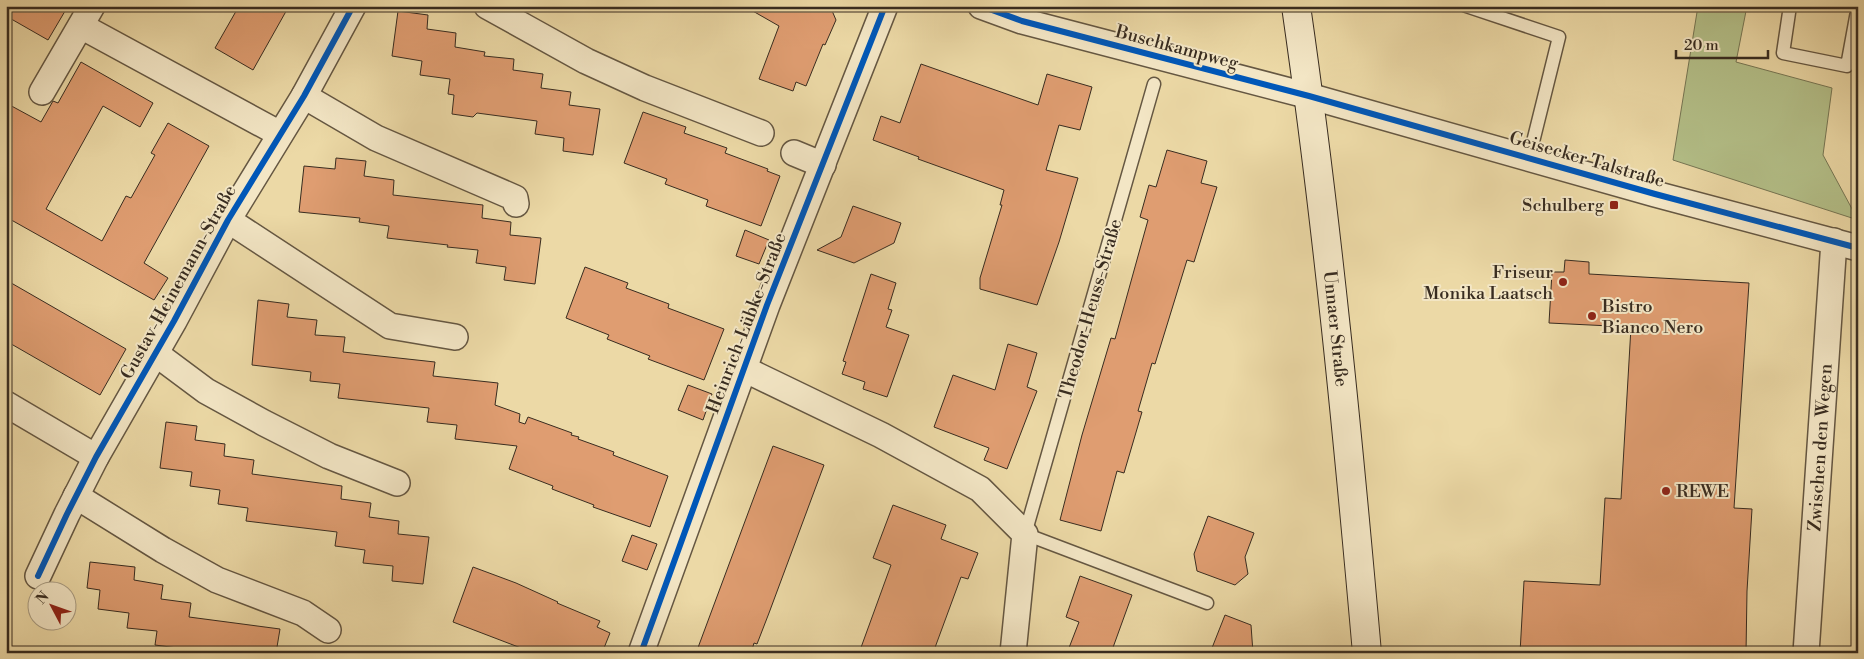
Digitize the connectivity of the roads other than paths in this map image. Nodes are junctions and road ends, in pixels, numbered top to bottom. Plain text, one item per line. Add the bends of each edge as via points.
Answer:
1 (353, 6) edge
2 (487, 6) edge
3 (885, 6) edge
4 (981, 6) edge
5 (1296, 6) edge
6 (1466, 6) edge
7 (1790, 6) edge
8 (1858, 6) edge
9 (1022, 14) edge
10 (86, 16) edge
11 (1154, 84) dead end
12 (42, 92) dead end
13 (304, 96) junction
14 (1309, 96) junction
15 (761, 133) dead end
16 (280, 134) junction
17 (794, 153) dead end
18 (1529, 158) junction
19 (823, 165) junction
20 (516, 204) dead end
21 (228, 220) junction
22 (1834, 241) junction
23 (1858, 248) edge
24 (455, 338) dead end
25 (155, 353) junction
26 (744, 369) junction
27 (6, 404) edge
28 (96, 457) junction
29 (397, 483) dead end
30 (76, 496) junction
31 (1025, 534) junction
32 (38, 576) dead end
33 (1207, 603) dead end
34 (328, 630) dead end
35 (641, 653) edge
36 (1013, 653) edge
37 (1367, 653) edge
38 (1806, 653) edge

1 - 13 street, Gustav-Heinemann-Straße
2 - 15 street via 586,61
3 - 19 street, Heinrich-Lübke-Straße
4 - 9 street, Buschkampweg
5 - 14 main road, Unnaer Straße
6 - 18 lane via 1559,37
7 - 8 lane via 1782,53 1847,66
9 - 14 street, Buschkampweg
10 - 12 street
10 - 16 street
11 - 31 lane, Theodor-Heuss-Straße
13 - 16 street, Gustav-Heinemann-Straße
13 - 20 street via 376,138 515,198
14 - 18 street, Geisecker Talstraße
14 - 37 main road, Unnaer Straße via 1344,404
16 - 21 street, Gustav-Heinemann-Straße
17 - 19 street
18 - 22 street, Geisecker Talstraße
19 - 26 street, Heinrich-Lübke-Straße
21 - 24 street, Gustav-Heinemann-Straße via 390,326
21 - 25 street, Gustav-Heinemann-Straße
22 - 23 street, Geisecker Talstraße
22 - 38 street, Zwischen den Wegen
25 - 28 street, Gustav-Heinemann-Straße
25 - 29 street, Gustav-Heinemann-Straße via 206,391 264,423 329,456
26 - 31 street via 881,434 980,489
26 - 35 street, Heinrich-Lübke-Straße
27 - 28 street
28 - 30 street, Gustav-Heinemann-Straße
30 - 32 street, Gustav-Heinemann-Straße
30 - 34 street via 217,580 303,612
31 - 33 lane
31 - 36 street, Theodor-Heuss-Straße

